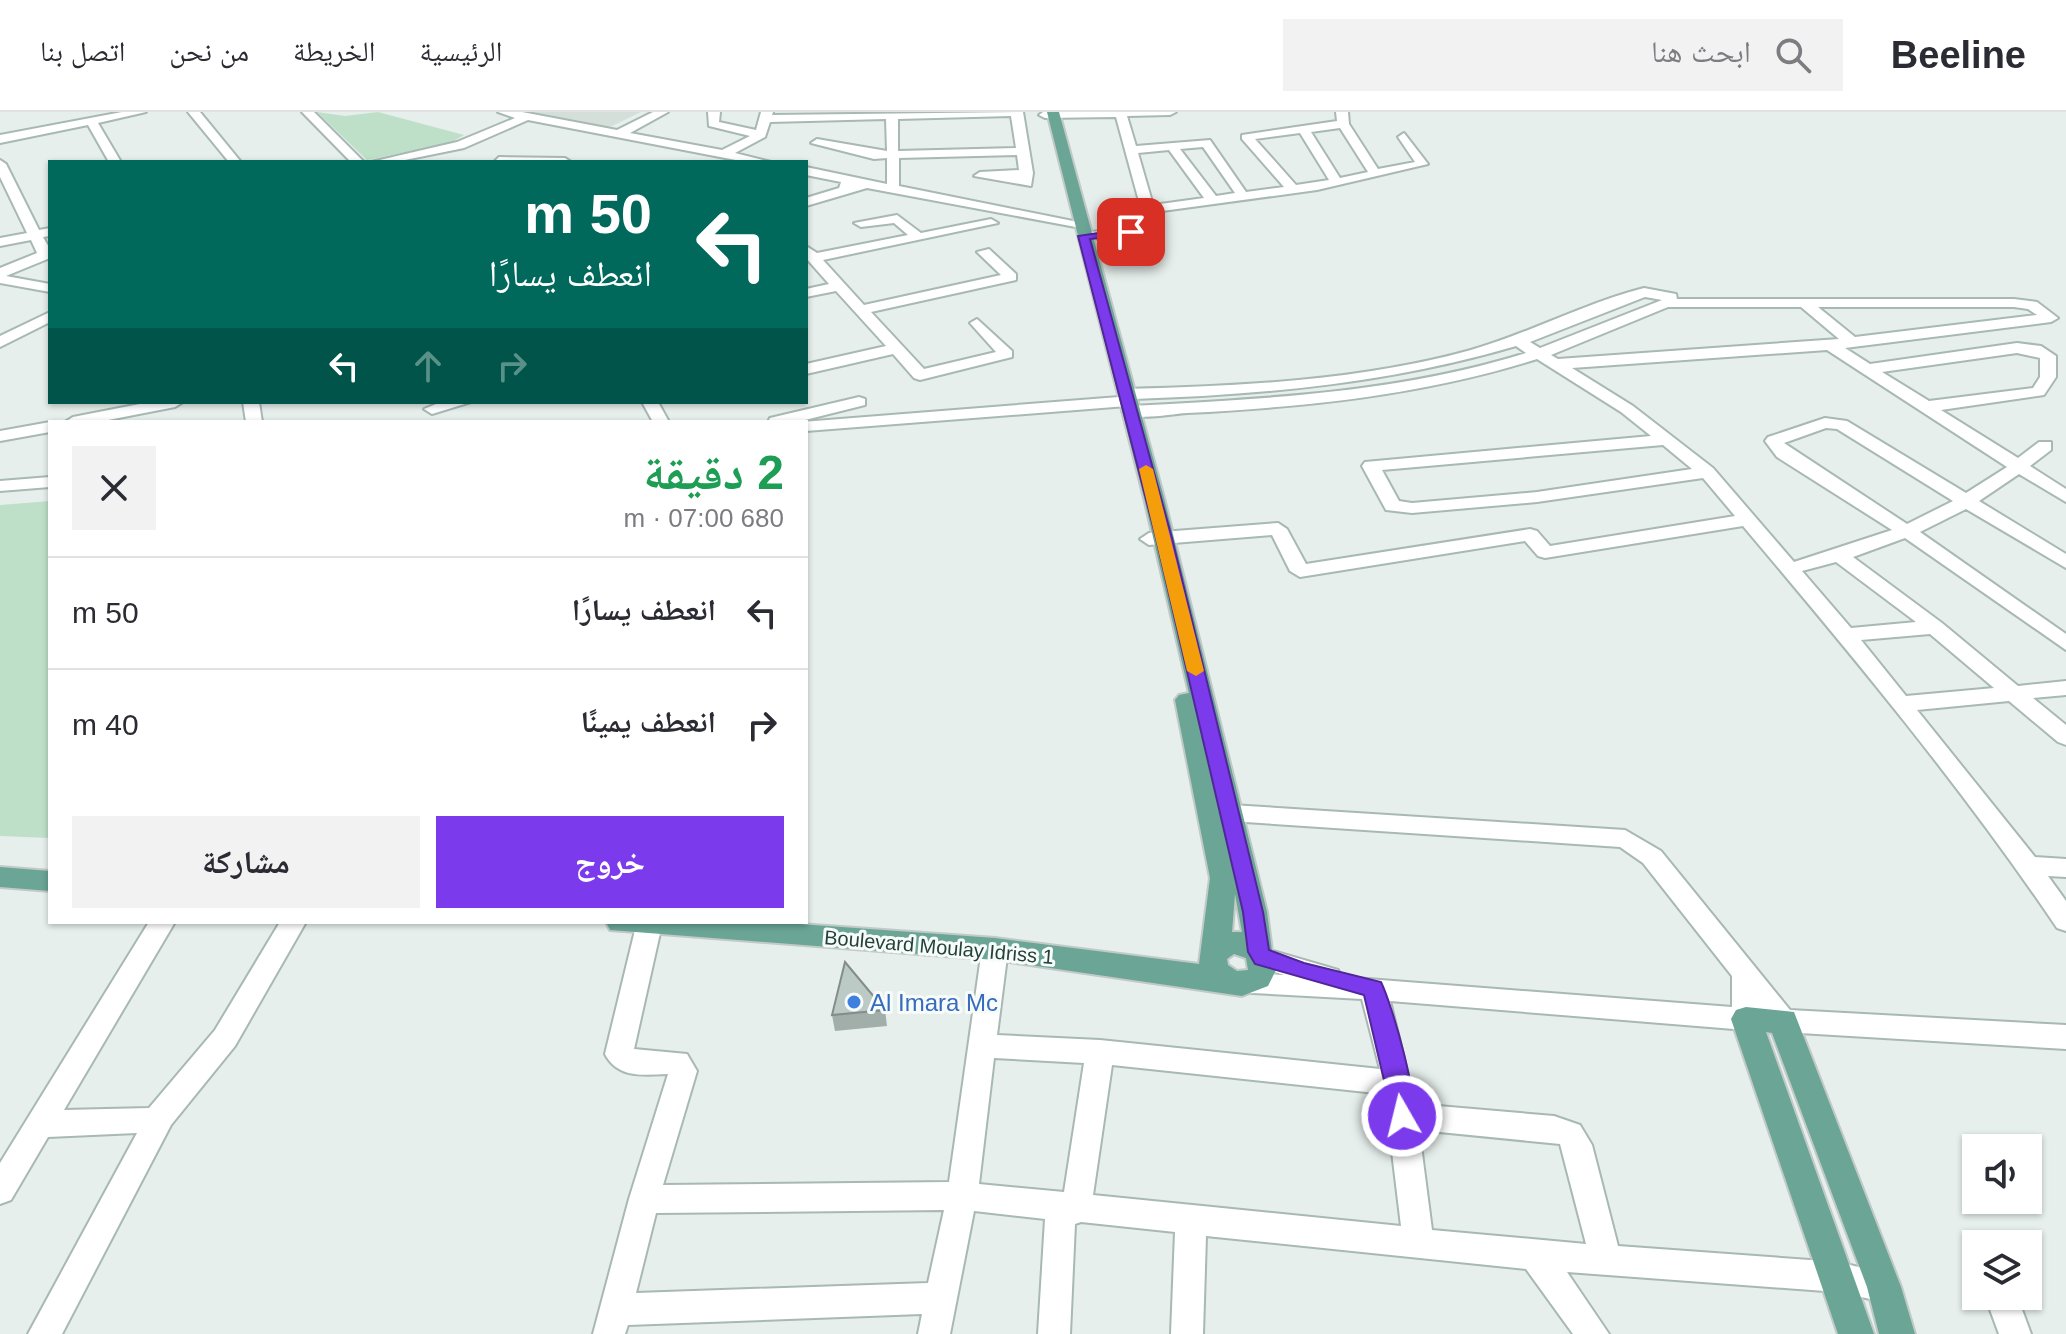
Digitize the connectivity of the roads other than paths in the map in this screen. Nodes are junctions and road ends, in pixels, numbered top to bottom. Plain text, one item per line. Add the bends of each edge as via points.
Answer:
1 (140, 112) edge
2 (194, 112) edge
3 (308, 112) edge
4 (504, 112) edge
5 (662, 112) edge
6 (714, 112) edge
7 (1016, 112) edge
8 (1170, 112) edge
9 (1049, 113) edge
10 (892, 114) edge
11 (1121, 114) edge
12 (766, 116) edge
13 (526, 117) junction
14 (961, 117) edge
15 (1342, 118) edge
16 (91, 121) junction
17 (1302, 127) junction
18 (38, 130) junction
19 (0, 132) edge
20 (493, 133) junction
21 (621, 133) junction
22 (761, 135) junction
23 (1404, 137) dead end
24 (0, 139) edge
25 (654, 140) junction
26 (817, 143) dead end
27 (1172, 146) junction
28 (1131, 150) junction
29 (1023, 151) junction
30 (725, 153) junction
31 (892, 155) junction
32 (402, 159) edge
33 (114, 160) edge
34 (233, 160) edge
35 (356, 160) edge
36 (499, 160) edge
37 (667, 160) edge
38 (756, 160) edge
39 (2, 172) edge
40 (808, 172) edge
41 (1374, 172) junction
42 (1027, 173) dead end
43 (1335, 180) junction
44 (851, 184) junction
45 (893, 187) junction
46 (1294, 190) junction
47 (1243, 196) junction
48 (1212, 200) junction
49 (808, 201) edge
50 (1149, 209) junction
51 (861, 223) dead end
52 (991, 223) dead end
53 (1079, 227) junction
54 (48, 232) edge
55 (34, 235) junction
56 (918, 237) junction
57 (0, 242) edge
58 (984, 252) dead end
59 (47, 253) edge
60 (810, 254) edge
61 (0, 276) edge
62 (840, 286) junction
63 (48, 288) edge
64 (808, 293) edge
65 (1803, 302) junction
66 (1683, 303) junction
67 (861, 310) junction
68 (48, 317) edge
69 (977, 323) dead end
70 (30, 327) junction
71 (1518, 341) junction
72 (0, 342) edge
73 (1851, 342) junction
74 (1830, 345) junction
75 (895, 349) junction
76 (0, 354) edge
77 (1539, 354) junction
78 (1556, 364) junction
79 (808, 369) edge
80 (1868, 369) junction
81 (859, 402) dead end
82 (1125, 402) junction
83 (164, 404) edge
84 (456, 404) edge
85 (1923, 407) junction
86 (433, 411) edge
87 (116, 413) edge
88 (83, 420) edge
89 (784, 420) edge
90 (808, 426) edge
91 (48, 427) edge
92 (0, 436) edge
93 (1665, 440) junction
94 (2045, 446) dead end
95 (2017, 469) junction
96 (1707, 472) junction
97 (48, 482) edge
98 (0, 486) edge
99 (2066, 497) edge
100 (1970, 502) junction
101 (1749, 519) junction
102 (1907, 533) junction
103 (1157, 538) junction
104 (1840, 556) junction
105 (2066, 562) edge
106 (1788, 569) junction
107 (1935, 627) junction
108 (1846, 635) junction
109 (2066, 644) edge
110 (2066, 688) edge
111 (2017, 694) junction
112 (1900, 704) junction
113 (2066, 737) edge
114 (1220, 812) junction
115 (2028, 866) junction
116 (2066, 868) edge
117 (0, 877) edge
118 (48, 881) edge
119 (2066, 921) edge
120 (161, 924) edge
121 (292, 924) edge
122 (649, 924) joint
123 (995, 949) junction
124 (1261, 955) junction
125 (1224, 967) junction
126 (1745, 974) junction
127 (1373, 989) junction
128 (1746, 1019) junction
129 (1783, 1021) junction
130 (2066, 1037) edge
131 (985, 1046) junction
132 (1100, 1052) junction
133 (1398, 1083) junction
134 (1402, 1116) junction
135 (156, 1121) junction
136 (40, 1124) junction
137 (0, 1190) edge
138 (962, 1196) junction
139 (644, 1199) junction
140 (1069, 1208) junction
141 (1191, 1221) junction
142 (1418, 1242) junction
143 (1535, 1255) junction
144 (1605, 1258) junction
145 (1838, 1277) junction
146 (1884, 1287) junction
147 (940, 1298) junction
148 (2006, 1310) edge
149 (611, 1322) edge
150 (44, 1334) edge
151 (934, 1334) edge
152 (1054, 1334) edge
153 (1187, 1334) edge
154 (1593, 1334) edge
155 (1856, 1334) edge
156 (1897, 1334) edge
157 (2015, 1334) edge

1 - 16 street
2 - 34 street
3 - 35 street
4 - 13 street
5 - 21 street
6 - 22 street via 713,124
7 - 14 street
7 - 29 street
8 - 11 street
9 - 11 street
9 - 53 main road
10 - 12 street
10 - 14 street
10 - 31 street
11 - 28 street
12 - 22 street
13 - 20 street
13 - 21 street
15 - 17 street
15 - 41 street
16 - 18 street
16 - 33 street
17 - 43 street
17 - 46 street via 1246,137
18 - 19 street
18 - 24 street
20 - 32 street
20 - 36 street
21 - 25 street
22 - 30 street
23 - 41 street via 1422,164
25 - 30 street
25 - 37 street
26 - 31 street
27 - 28 street
27 - 47 street via 1206,143
27 - 48 street
28 - 50 street
29 - 31 street
29 - 42 street
30 - 38 street
31 - 45 street
39 - 55 street
40 - 44 street
41 - 43 street
43 - 46 street
44 - 45 street
44 - 49 street
45 - 53 street
46 - 47 street
47 - 48 street
48 - 50 street
50 - 53 street via 1154,230
51 - 56 street via 897,219
52 - 56 street
53 - 82 main road
54 - 55 street
55 - 57 street
55 - 59 street
56 - 60 street
58 - 67 street via 1011,277
59 - 61 street
60 - 62 street
61 - 63 street
62 - 64 street
62 - 67 street
65 - 66 street
65 - 73 street
65 - 73 street via 2025,303 2051,318
66 - 71 street via 1644,292
66 - 77 street via 1650,306
67 - 75 street
68 - 70 street
69 - 75 street via 1007,354 920,375
70 - 72 street
70 - 76 street
71 - 77 street
71 - 82 street via 1425,365 1335,379
73 - 74 street
74 - 78 street
74 - 80 street
75 - 79 street
77 - 78 street
77 - 82 street via 1462,376 1270,404
78 - 93 street
80 - 85 street
80 - 85 street via 2017,348 2048,356 2048,377 2038,392
81 - 89 street
82 - 90 street
82 - 103 main road
83 - 87 street
84 - 86 street
85 - 95 street
87 - 88 street
91 - 92 street
93 - 96 street
93 - 96 street via 1371,466 1392,506 1433,508
94 - 95 street
95 - 99 street
95 - 100 street
96 - 101 street
97 - 98 street
100 - 102 street
100 - 102 street via 1841,425 1825,423 1774,441 1783,453
100 - 105 street
101 - 103 street via 1545,552 1530,535 1300,571 1278,529
101 - 106 street
102 - 104 street
102 - 109 street
103 - 114 main road
104 - 106 street
104 - 107 street
106 - 108 street
107 - 108 street
107 - 111 street
108 - 112 street
110 - 111 street
111 - 112 street
111 - 113 street
112 - 115 street
114 - 124 main road
114 - 125 main road
114 - 126 street via 1625,839 1652,857
115 - 116 street
115 - 119 street
117 - 118 main road
120 - 136 street
121 - 135 street via 225,1038
122 - 123 main road, Boulevard Moulay Idriss 1
122 - 139 street via 619,1054 631,1063 677,1062 683,1071
123 - 125 main road, Boulevard Moulay Idriss 1 via 1114,963
123 - 131 street
124 - 125 main road, Boulevard Moulay Idriss 1 via 1236,942
124 - 125 main road via 1262,973
124 - 127 street
125 - 127 street
126 - 128 street
126 - 129 street
127 - 128 street
127 - 133 street
128 - 129 main road
128 - 145 main road
129 - 130 street
129 - 146 main road
131 - 132 street
131 - 138 street
132 - 133 street
132 - 140 street
133 - 134 street
134 - 142 street
134 - 144 street via 1570,1134
135 - 136 street
135 - 150 street
136 - 137 street
138 - 139 street
138 - 140 street
138 - 147 street
139 - 149 street
140 - 141 street
140 - 152 street
141 - 142 street
141 - 153 street
142 - 143 street
143 - 144 street
143 - 154 street
144 - 145 street
145 - 146 street
145 - 155 main road
146 - 156 main road
147 - 149 street
147 - 151 street
148 - 157 street

